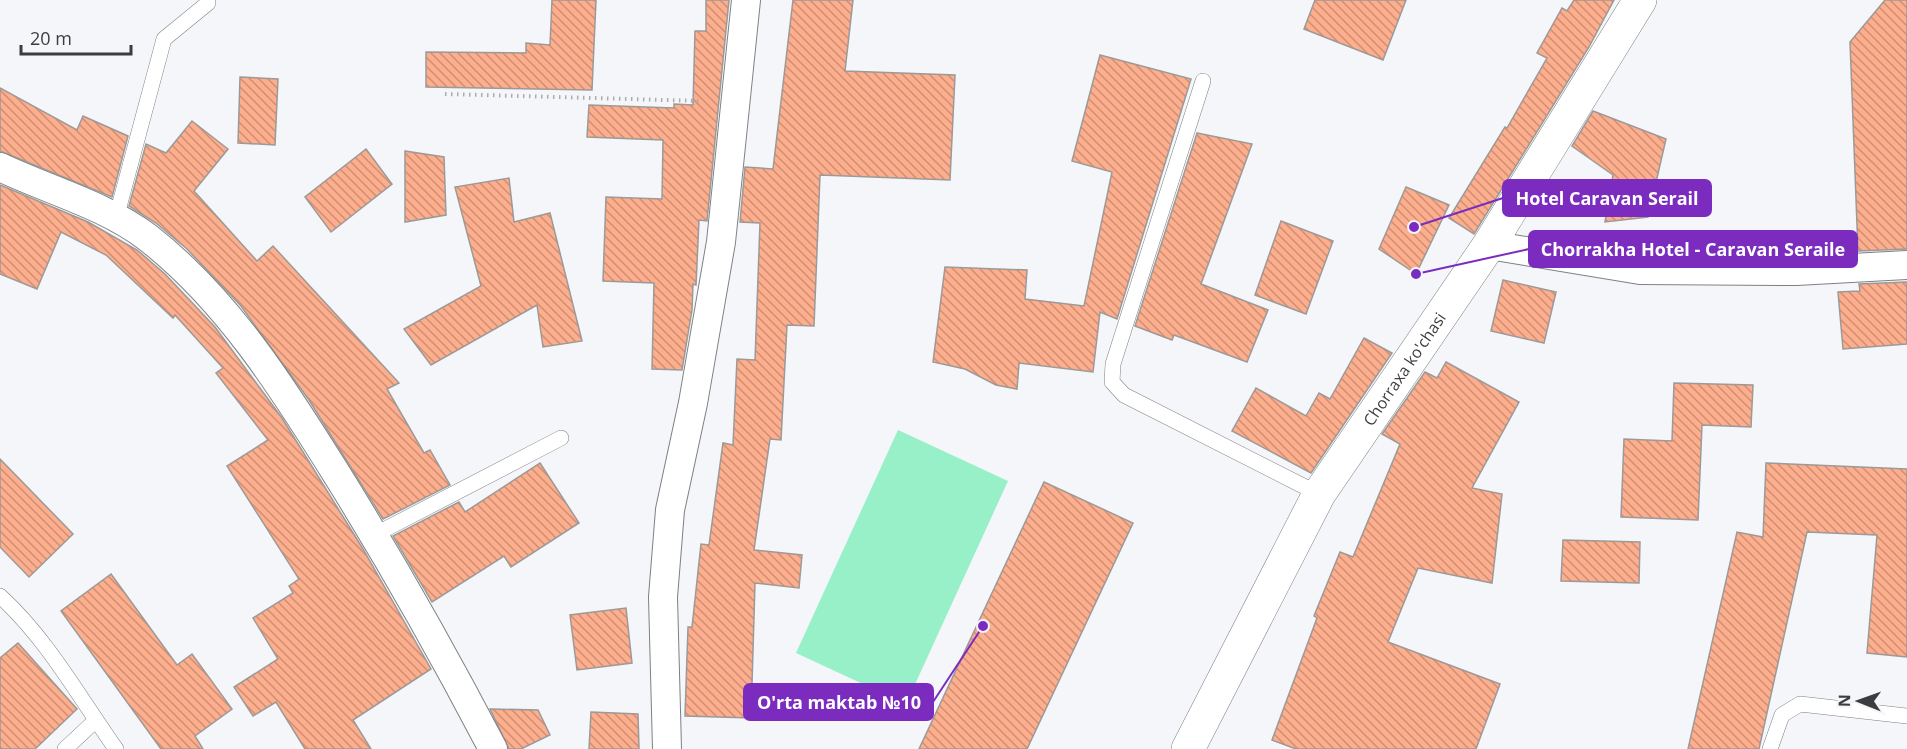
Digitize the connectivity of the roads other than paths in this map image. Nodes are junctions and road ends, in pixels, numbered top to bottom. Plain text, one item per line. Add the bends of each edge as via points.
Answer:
1 (746, 0) edge
2 (1640, 0) edge
3 (208, 3) dead end
4 (1203, 81) dead end
5 (0, 167) edge
6 (116, 218) junction
7 (1489, 245) junction
8 (1907, 265) edge
9 (561, 438) dead end
10 (1319, 494) junction
11 (374, 535) junction
12 (0, 596) edge
13 (1907, 716) edge
14 (96, 721) junction
15 (65, 749) edge
16 (116, 749) edge
17 (493, 749) edge
18 (667, 749) edge
19 (1188, 749) edge
20 (1770, 749) edge

1 - 18 street via 721,242 670,510 663,597
2 - 7 street, Chorraxa ko'chasi
3 - 6 lane via 164,39
4 - 10 lane via 1113,364 1112,382 1124,395
5 - 6 street
6 - 11 street via 146,236 179,265 244,337 291,402
7 - 8 street via 1640,270 1796,271
7 - 10 street, Chorraxa ko'chasi
9 - 11 lane
10 - 19 street, Chorraxa ko'chasi
11 - 17 street via 444,654
12 - 14 lane via 58,663
13 - 20 lane via 1800,704 1782,714
14 - 15 lane
14 - 16 lane

